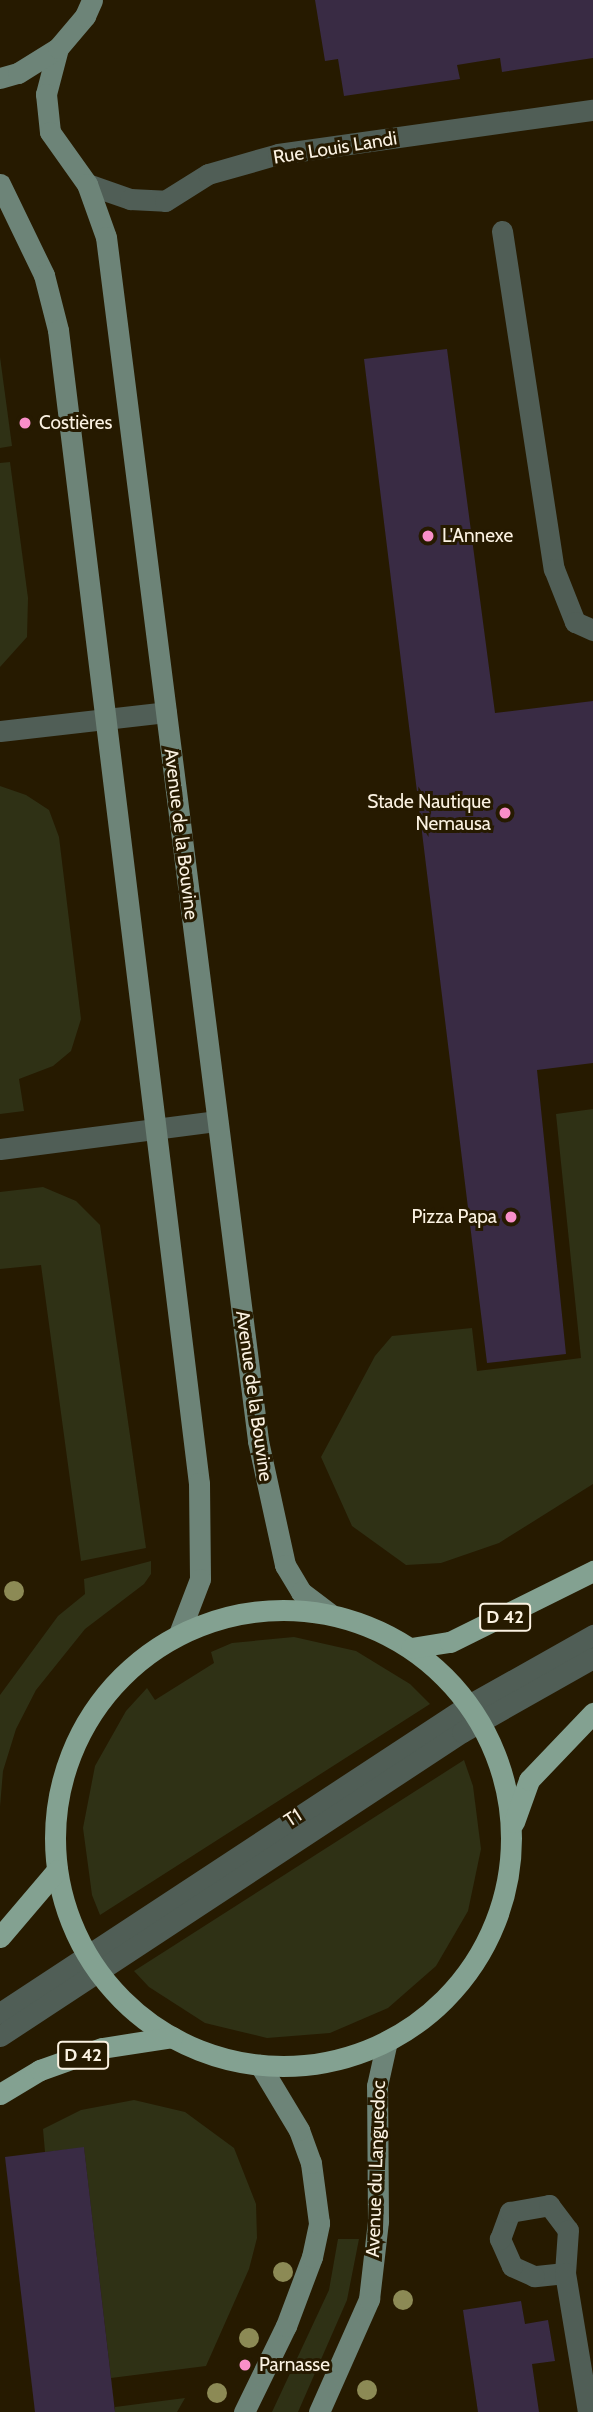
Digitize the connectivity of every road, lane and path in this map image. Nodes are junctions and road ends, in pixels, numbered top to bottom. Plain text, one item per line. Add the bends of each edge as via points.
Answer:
1 (92, 0) edge
2 (58, 48) junction
3 (0, 78) edge
4 (593, 110) edge
5 (0, 184) edge
6 (88, 184) junction
7 (502, 231) dead end
8 (593, 630) edge
9 (166, 712) junction
10 (105, 718) junction
11 (0, 731) edge
12 (218, 1121) junction
13 (156, 1128) junction
14 (0, 1149) edge
15 (593, 1571) edge
16 (330, 1614) junction
17 (179, 1634) junction
18 (593, 1635) edge
19 (411, 1648) junction
20 (593, 1658) edge
21 (593, 1713) edge
22 (473, 1714) junction
23 (511, 1831) junction
24 (57, 1870) junction
25 (0, 1937) edge
26 (91, 1966) junction
27 (0, 2013) edge
28 (0, 2036) edge
29 (172, 2037) junction
30 (387, 2041) junction
31 (260, 2065) junction
32 (0, 2094) edge
33 (565, 2273) dead end
34 (244, 2412) edge
35 (319, 2412) edge
36 (588, 2412) edge

1 - 2 street via 85,16
2 - 3 street via 18,74
2 - 6 street, Avenue de la Bouvine via 46,94 50,132
4 - 6 street, Rue Louis Landi via 278,154 208,174 165,201 130,199
5 - 10 street via 44,275 58,330
6 - 9 street, Avenue de la Bouvine via 106,237
7 - 8 street via 554,569 575,622
9 - 10 street
9 - 12 street, Avenue de la Bouvine
10 - 11 street
10 - 13 street
12 - 13 street
12 - 16 street, Avenue de la Bouvine via 258,1441 274,1524 285,1565 301,1591
13 - 14 street
13 - 17 street via 202,1524 200,1579
15 - 19 main road, D 42 via 450,1642
16 - 17 main road via 249,1611
16 - 19 main road via 367,1625
17 - 24 main road via 136,1662 88,1719 60,1789
18 - 22 street, T1 / T1
19 - 22 main road via 451,1684
20 - 22 street, T1 / T1
21 - 23 main road via 529,1780
22 - 23 main road via 501,1770
22 - 26 street, T1 / T1
23 - 30 main road via 506,1884 481,1951 435,2008
24 - 25 main road
24 - 26 main road
26 - 27 street, T1 / T1
26 - 28 street, T1 / T1
26 - 29 main road via 117,1998
29 - 31 main road via 215,2056
29 - 32 main road, D 42 via 102,2048 40,2070
30 - 31 main road via 313,2064
30 - 35 street, Avenue du Languedoc via 377,2086 378,2221 369,2299
31 - 34 street via 299,2130 311,2163 318,2223 312,2257 286,2326
33 - 36 street

